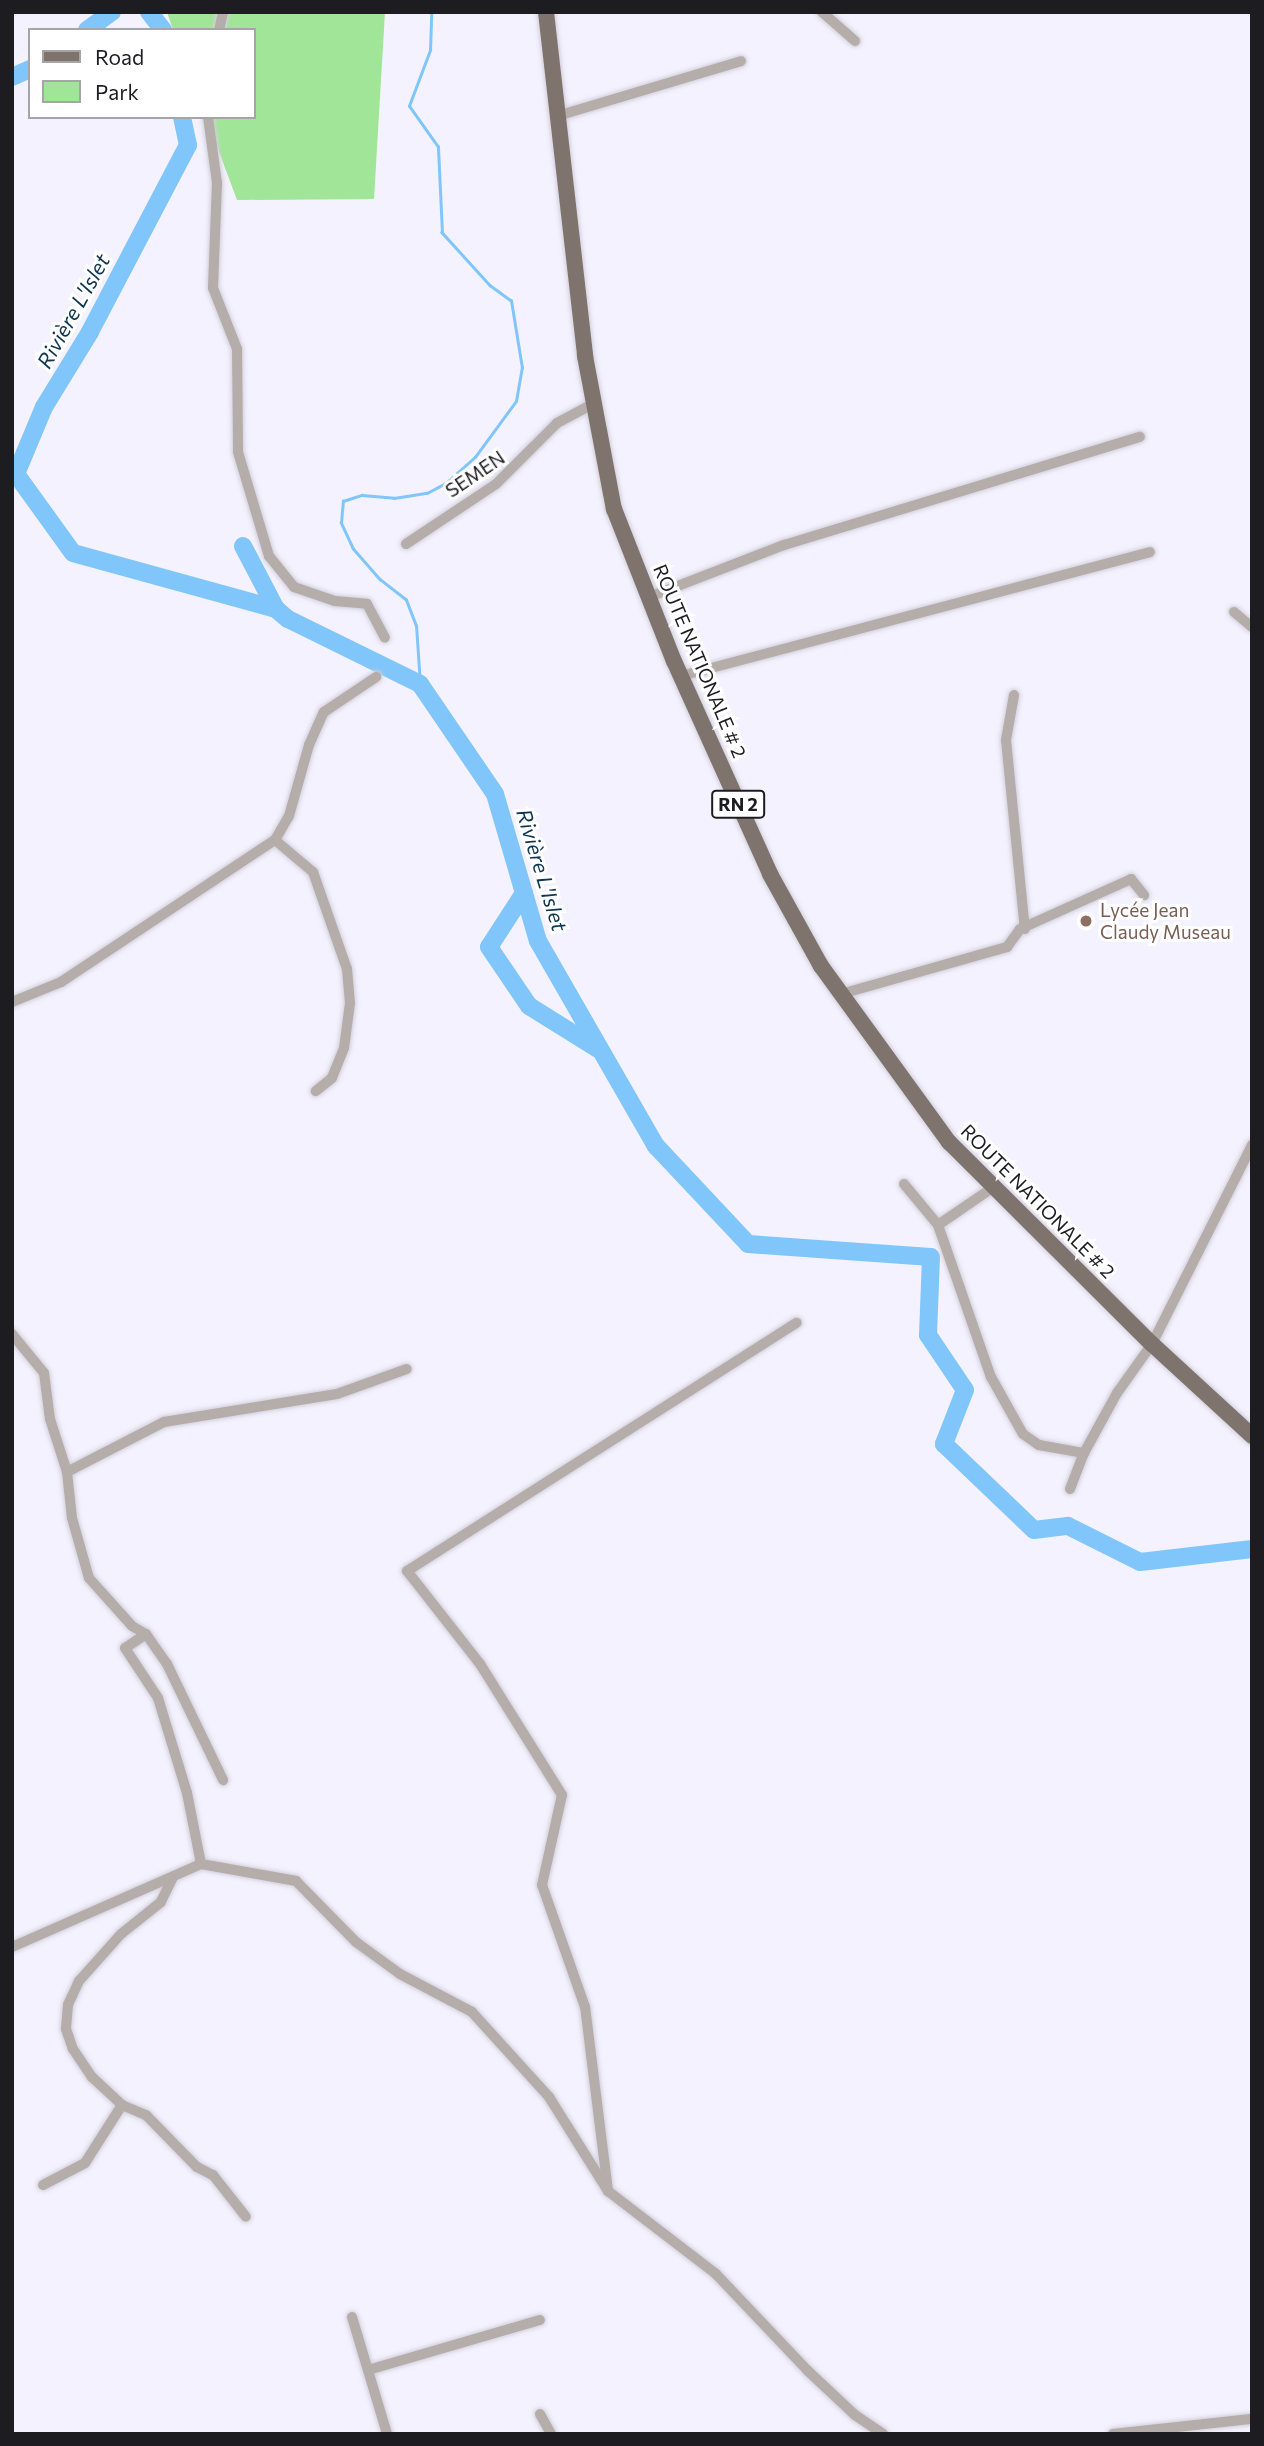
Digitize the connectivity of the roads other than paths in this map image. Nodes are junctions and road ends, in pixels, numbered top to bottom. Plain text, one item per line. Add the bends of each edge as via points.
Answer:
1 (546, 12) edge
2 (822, 12) edge
3 (855, 41) dead end
4 (741, 61) dead end
5 (557, 116) junction
6 (208, 119) edge
7 (592, 404) junction
8 (1140, 437) dead end
9 (406, 544) dead end
10 (1150, 552) dead end
11 (649, 597) junction
12 (1234, 612) dead end
13 (1252, 627) edge
14 (385, 638) dead end
15 (681, 676) junction
16 (376, 677) dead end
17 (1014, 695) dead end
18 (275, 840) junction
19 (1144, 895) dead end
20 (1025, 929) junction
21 (841, 994) junction
22 (12, 1002) edge
23 (316, 1091) dead end
24 (1252, 1145) edge
25 (904, 1184) dead end
26 (992, 1188) junction
27 (939, 1225) junction
28 (797, 1323) dead end
29 (12, 1335) edge
30 (1152, 1344) junction
31 (407, 1369) dead end
32 (1252, 1436) edge
33 (1084, 1453) junction
34 (67, 1472) junction
35 (1070, 1489) dead end
36 (146, 1634) junction
37 (223, 1780) dead end
38 (201, 1864) junction
39 (173, 1877) junction
40 (12, 1947) edge
41 (122, 2105) junction
42 (43, 2185) dead end
43 (608, 2191) junction
44 (246, 2217) dead end
45 (352, 2317) dead end
46 (540, 2320) dead end
47 (368, 2370) junction
48 (540, 2414) dead end
49 (1252, 2418) edge
50 (387, 2434) edge
51 (551, 2434) edge
52 (883, 2434) edge
53 (1113, 2434) edge

1 - 5 main road, ROUTE NATIONALE # 2 / RN 2
2 - 3 street
4 - 5 street
5 - 7 main road, ROUTE NATIONALE # 2 / RN 2
6 - 14 street via 216,183 213,288 237,349 238,452 269,556 294,587 335,601 367,604
7 - 9 street, SEMEN via 556,423 496,484
7 - 11 main road, ROUTE NATIONALE # 2 / RN 2 via 614,509
8 - 11 street via 784,545
10 - 15 street
11 - 15 main road, ROUTE NATIONALE # 2 / RN 2
12 - 13 street
15 - 21 main road, ROUTE NATIONALE # 2 / RN 2 via 770,874
16 - 18 street via 324,712 309,744 289,816
17 - 20 street via 1006,740
18 - 22 street via 61,982
18 - 23 street via 305,860 313,872 347,969 350,1003 344,1048 332,1078
19 - 20 street via 1130,879
20 - 21 street via 1007,947
21 - 26 main road, ROUTE NATIONALE # 2 / RN 2 via 949,1142
24 - 30 street
25 - 27 street
26 - 27 street
26 - 30 main road, ROUTE NATIONALE # 2 / RN 2
27 - 33 street via 991,1377 1023,1434 1039,1445
28 - 43 street via 407,1571 480,1664 562,1795 542,1885 585,2007
29 - 34 street via 44,1373 50,1419
30 - 32 main road, ROUTE NATIONALE # 2 / RN 2
30 - 33 street via 1117,1393
31 - 34 street via 337,1394 164,1422
33 - 35 street
34 - 36 street via 72,1518 89,1578 132,1626
36 - 37 street via 167,1664
36 - 38 street via 125,1648 158,1698 187,1793
38 - 39 street
38 - 43 street via 296,1881 356,1942 400,1974 472,2012 549,2097
39 - 40 street
39 - 41 street via 161,1902 79,1981 68,2005 66,2029 73,2049 92,2077
41 - 42 street via 85,2163
41 - 44 street via 146,2115 197,2167 213,2175
43 - 52 street via 715,2273 808,2371
45 - 47 street
46 - 47 street
47 - 50 street
48 - 51 street
49 - 53 street

